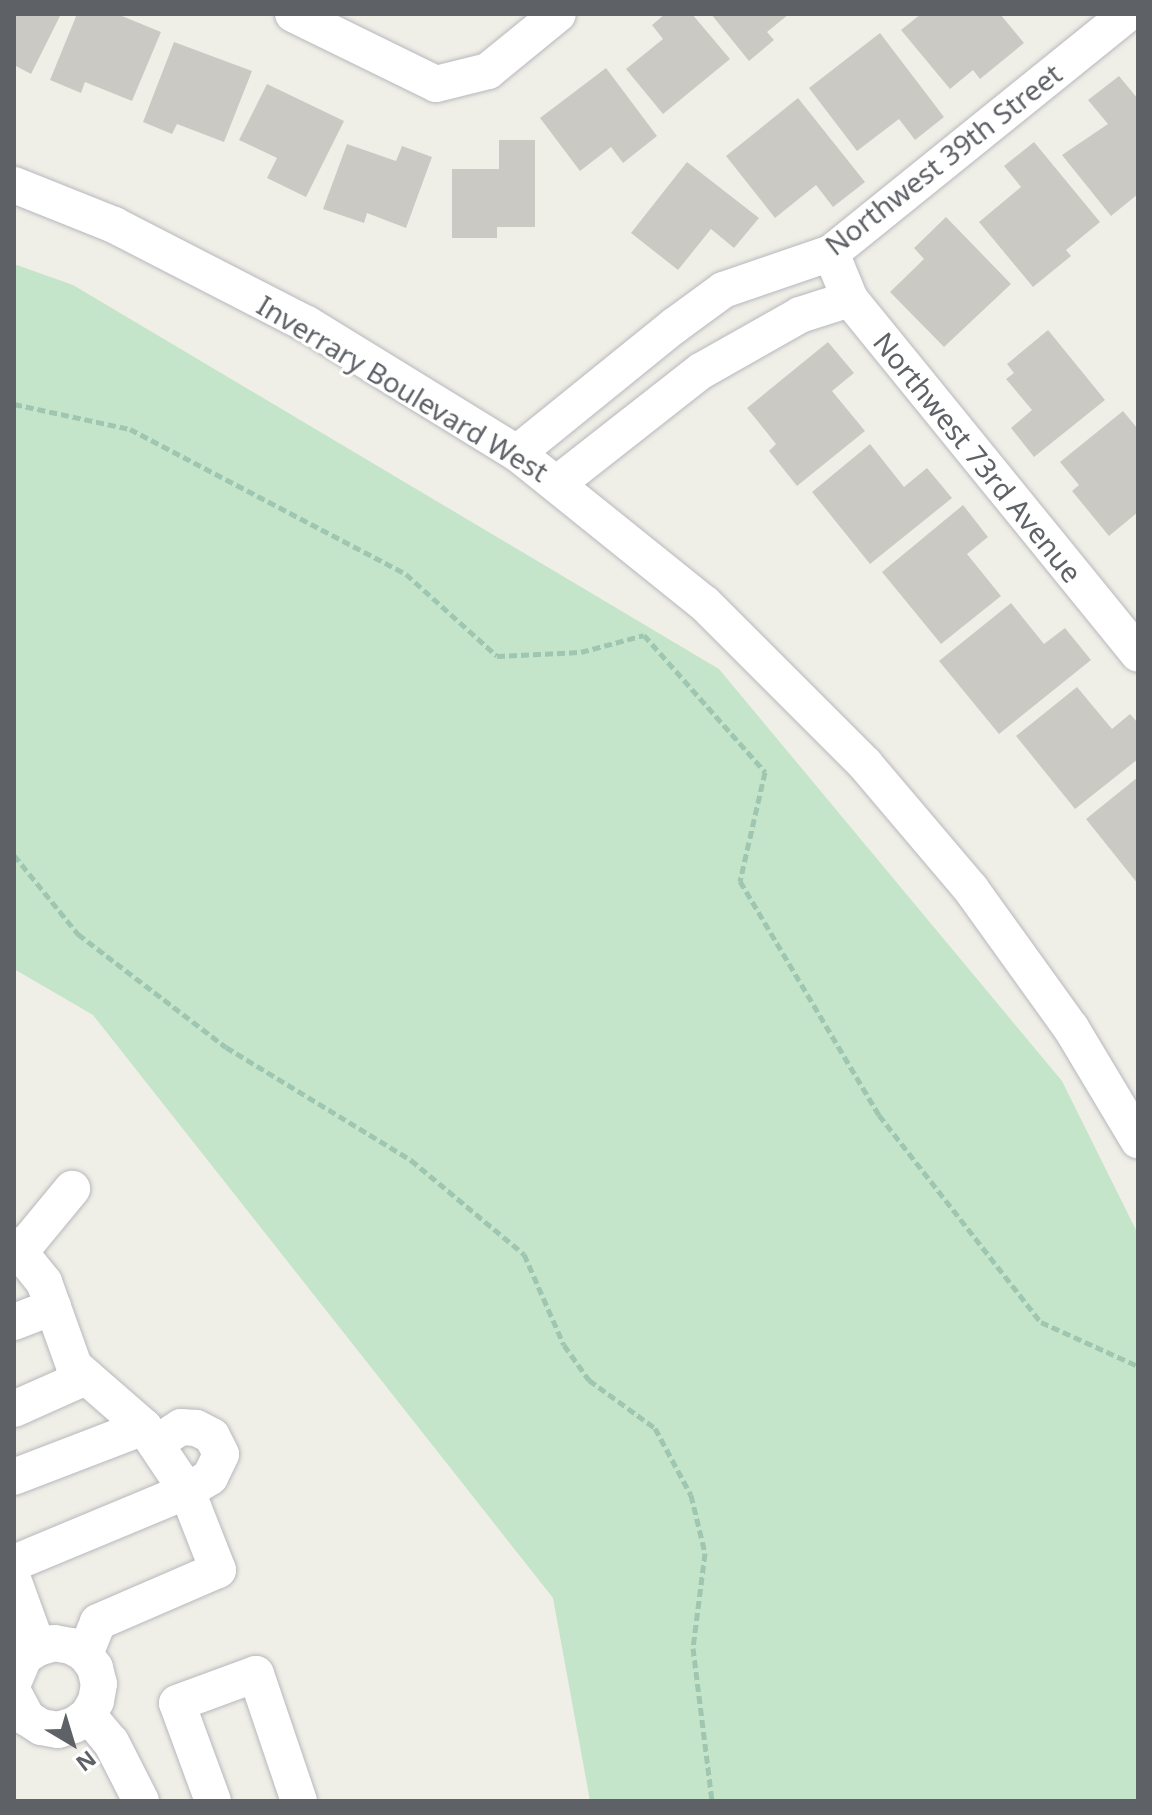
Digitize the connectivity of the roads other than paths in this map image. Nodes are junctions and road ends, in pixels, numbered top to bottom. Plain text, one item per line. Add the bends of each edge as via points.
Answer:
1 (293, 14) edge
2 (558, 14) edge
3 (1127, 14) edge
4 (14, 185) edge
5 (831, 253) junction
6 (738, 285) junction
7 (850, 299) junction
8 (762, 336) junction
9 (517, 453) junction
10 (558, 483) junction
11 (1138, 654) edge
12 (1138, 1140) edge
13 (72, 1189) dead end
14 (17, 1248) edge
15 (53, 1307) junction
16 (14, 1322) edge
17 (86, 1377) junction
18 (14, 1409) edge
19 (150, 1435) junction
20 (14, 1477) edge
21 (187, 1491) junction
22 (14, 1563) edge
23 (14, 1582) edge
24 (85, 1654) junction
25 (19, 1673) edge
26 (88, 1715) junction
27 (28, 1731) edge
28 (141, 1801) edge
29 (213, 1801) edge
30 (299, 1801) edge

1 - 2 street via 436,84 488,71
3 - 5 street, Northwest 39th Street
4 - 9 street, Inverrary Boulevard West via 114,225 307,324
5 - 6 street, Northwest 39th Street
5 - 7 street, Northwest 73rd Avenue
6 - 8 street
6 - 9 street, Northwest 39th Street via 674,326
7 - 8 street, Northwest 39th Street via 800,315
7 - 11 street, Northwest 73rd Avenue
8 - 10 street, Northwest 39th Street via 701,371
9 - 10 street, Inverrary Boulevard West
10 - 12 street, Inverrary Boulevard West via 705,604 865,764 971,889 1071,1028
13 - 14 street
14 - 15 street via 44,1282
15 - 16 street
15 - 17 street via 74,1366
17 - 18 street
17 - 19 street
19 - 20 street
19 - 21 street
19 - 21 street via 181,1427 212,1436 221,1454 210,1477
21 - 22 street
21 - 24 street via 218,1570 98,1622
23 - 25 street
24 - 25 street via 54,1643
24 - 26 street via 99,1684
25 - 27 street
26 - 27 street via 58,1730
26 - 28 street via 111,1742
29 - 30 street via 177,1703 256,1674

